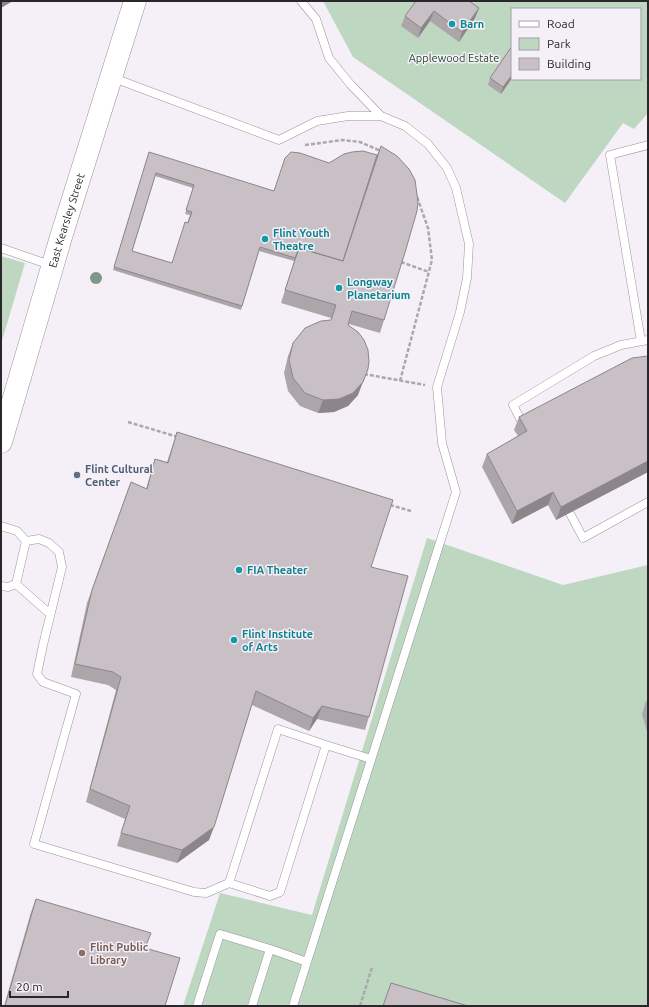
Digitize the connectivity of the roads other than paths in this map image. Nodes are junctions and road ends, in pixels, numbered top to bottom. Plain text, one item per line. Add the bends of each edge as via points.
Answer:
1 (135, 1) edge
2 (301, 1) edge
3 (111, 77) junction
4 (381, 116) junction
5 (648, 145) edge
6 (1, 248) edge
7 (54, 266) junction
8 (645, 341) edge
9 (4, 421) edge
10 (528, 433) edge
11 (1, 442) edge
12 (560, 494) edge
13 (648, 502) edge
14 (1, 526) edge
15 (26, 540) junction
16 (16, 584) junction
17 (1, 586) edge
18 (50, 614) junction
19 (326, 745) junction
20 (371, 759) junction
21 (229, 883) junction
22 (270, 949) junction
23 (307, 962) junction
24 (197, 1006) edge
25 (252, 1006) edge
26 (293, 1006) edge

1 - 3 street, East Kearsley Street
2 - 4 lane via 316,19 329,58 351,86
3 - 4 lane via 279,140 317,121 348,116
3 - 7 street, East Kearsley Street
4 - 20 lane via 405,126 428,144 448,168 456,188 469,244 467,278 460,312 436,387 442,443 456,492
5 - 8 lane via 610,155
6 - 7 lane
7 - 9 street, East Kearsley Street
8 - 10 lane via 621,345 594,356 513,405
9 - 11 street, East Kearsley Street
12 - 13 lane via 582,538
14 - 15 lane via 17,531
15 - 16 lane
15 - 18 lane via 39,539 49,543 59,552 62,567
16 - 17 lane
16 - 18 lane
18 - 21 lane via 37,674 43,682 76,694 34,844 194,892 206,893
19 - 20 lane
19 - 21 lane via 280,892 270,896
19 - 21 lane via 278,729
20 - 23 lane
22 - 23 lane
22 - 24 lane via 220,934
22 - 25 lane
23 - 26 lane

